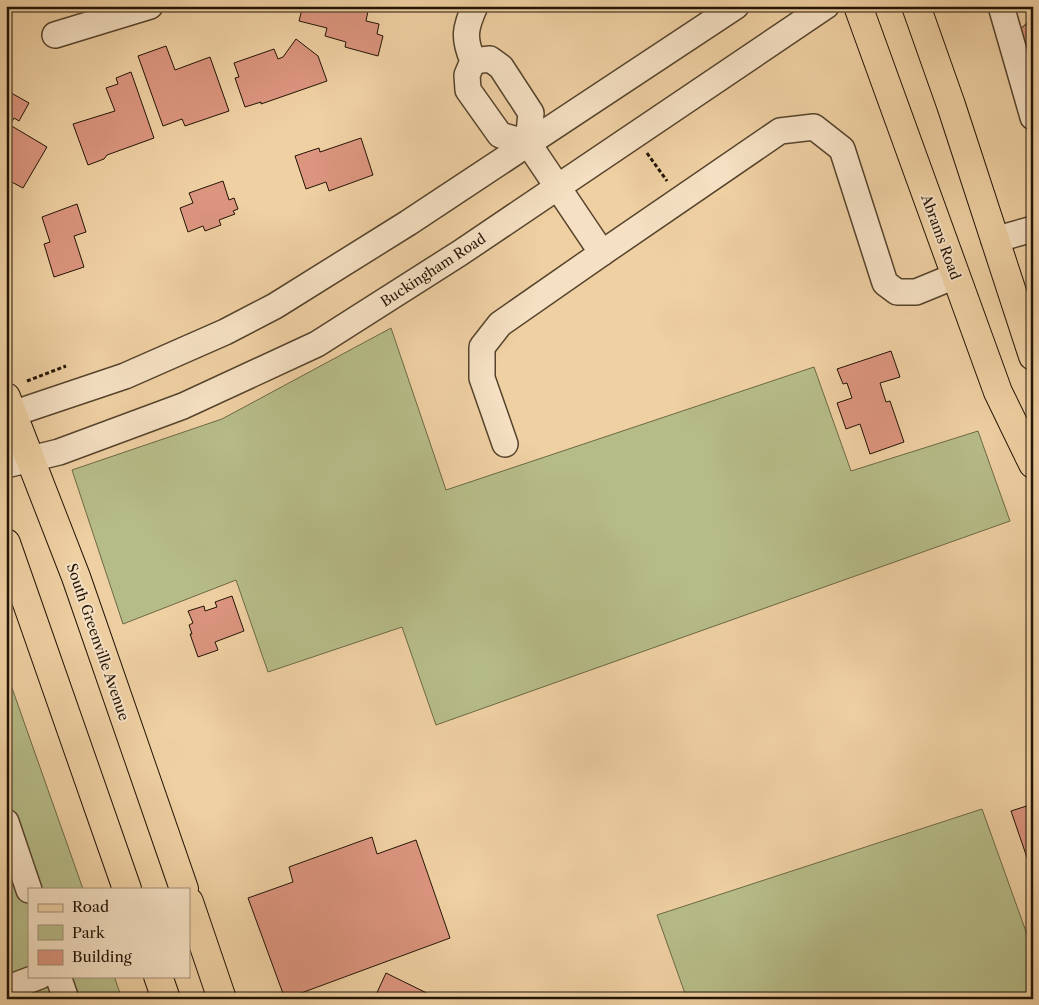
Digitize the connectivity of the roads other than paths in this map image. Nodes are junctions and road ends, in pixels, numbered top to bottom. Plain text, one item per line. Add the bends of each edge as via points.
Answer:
1 (150, 6) edge
2 (475, 6) edge
3 (736, 6) edge
4 (826, 6) edge
5 (858, 6) edge
6 (916, 6) edge
7 (1001, 6) edge
8 (55, 35) dead end
9 (473, 61) junction
10 (1033, 117) edge
11 (528, 142) junction
12 (558, 188) junction
13 (1033, 229) edge
14 (994, 240) junction
15 (602, 253) junction
16 (955, 276) junction
17 (1033, 356) edge
18 (12, 402) edge
19 (505, 444) dead end
20 (18, 463) edge
21 (1033, 464) edge
22 (6, 543) edge
23 (6, 822) edge
24 (28, 888) edge
25 (127, 888) edge
26 (184, 888) edge
27 (190, 905) edge
28 (35, 978) edge
29 (59, 978) edge
30 (159, 978) edge
31 (6, 989) edge
32 (66, 999) edge
33 (166, 999) edge
34 (222, 999) edge

1 - 8 street
2 - 9 street via 467,24 466,46
3 - 11 street
4 - 12 street, Buckingham Road
5 - 16 main road, Abrams Road
6 - 14 main road
7 - 10 street
9 - 11 street via 467,75 468,90 500,134
9 - 11 street via 490,59 501,67 531,113
11 - 12 street
11 - 18 street via 408,223 275,306 226,332 125,376
12 - 15 street
12 - 20 street, Buckingham Road via 317,344 183,406 59,452
13 - 14 street
14 - 17 main road
15 - 16 street via 780,131 814,127 842,149 884,283 897,292 916,292
15 - 19 street via 500,324 482,347 482,378
16 - 21 main road, Abrams Road via 998,392
18 - 20 main road, South Greenville Avenue
20 - 26 main road, South Greenville Avenue via 76,577
22 - 25 main road
23 - 24 street
27 - 34 main road
28 - 31 street
29 - 32 street
30 - 33 main road

